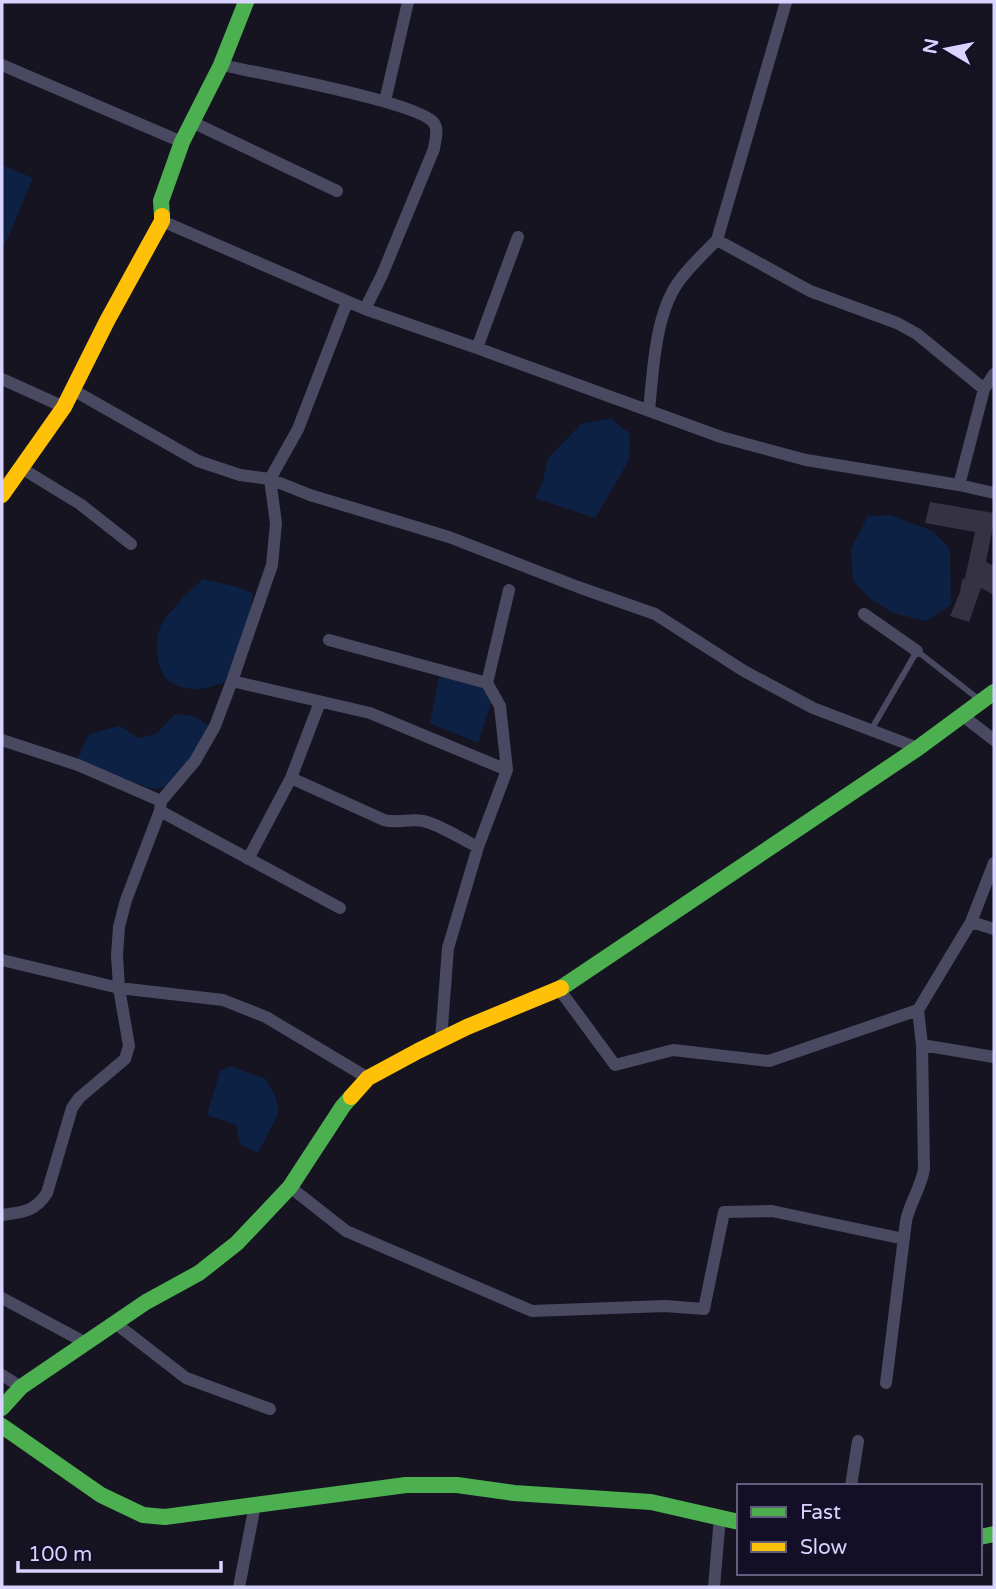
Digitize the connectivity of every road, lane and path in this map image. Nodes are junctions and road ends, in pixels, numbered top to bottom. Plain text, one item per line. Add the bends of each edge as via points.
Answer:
1 (246, 2) edge
2 (408, 2) edge
3 (786, 2) edge
4 (2, 65) edge
5 (221, 65) junction
6 (385, 101) junction
7 (192, 122) junction
8 (182, 142) junction
9 (337, 191) dead end
10 (162, 221) junction
11 (518, 237) dead end
12 (717, 240) junction
13 (347, 302) junction
14 (365, 309) junction
15 (477, 348) junction
16 (994, 374) edge
17 (2, 379) edge
18 (984, 389) junction
19 (72, 390) junction
20 (64, 407) junction
21 (649, 410) junction
22 (21, 468) junction
23 (270, 479) junction
24 (959, 485) junction
25 (994, 493) edge
26 (2, 495) edge
27 (131, 544) dead end
28 (509, 590) dead end
29 (864, 614) dead end
30 (329, 640) dead end
31 (917, 651) junction
32 (232, 681) junction
33 (487, 683) junction
34 (988, 697) edge
35 (320, 702) junction
36 (963, 716) junction
37 (871, 730) junction
38 (2, 740) edge
39 (994, 740) edge
40 (918, 748) junction
41 (507, 770) junction
42 (291, 778) junction
43 (161, 806) junction
44 (478, 847) junction
45 (248, 859) junction
46 (994, 863) edge
47 (341, 908) dead end
48 (971, 922) junction
49 (994, 929) edge
50 (2, 960) edge
51 (119, 988) junction
52 (559, 989) junction
53 (918, 1010) junction
54 (441, 1040) junction
55 (922, 1045) junction
56 (994, 1057) edge
57 (368, 1078) junction
58 (290, 1186) junction
59 (2, 1215) edge
60 (904, 1239) junction
61 (2, 1298) edge
62 (115, 1323) junction
63 (86, 1343) junction
64 (2, 1375) edge
65 (886, 1383) dead end
66 (21, 1387) junction
67 (2, 1408) edge
68 (270, 1409) dead end
69 (2, 1426) edge
70 (858, 1441) dead end
71 (851, 1484) edge
72 (255, 1505) junction
73 (720, 1517) junction
74 (737, 1521) edge
75 (239, 1587) edge
76 (714, 1587) edge

1 - 5 street
2 - 6 street
3 - 12 street
4 - 8 street
5 - 6 street
5 - 7 street
6 - 14 street via 425,115 436,126 437,135
7 - 8 street
7 - 9 street
8 - 10 street via 161,201
10 - 13 street
10 - 19 street
11 - 15 street
12 - 18 street via 810,291 917,334
12 - 21 street via 676,285 668,303 654,358
13 - 14 street
13 - 23 street via 298,429
14 - 15 street
15 - 21 street
16 - 18 street
17 - 20 street
18 - 24 street
19 - 20 street
19 - 23 street via 198,461
20 - 22 street
21 - 24 street via 721,437 806,460
22 - 26 street
22 - 27 street via 80,504
23 - 32 street via 276,523 272,565
23 - 37 street via 449,537 655,614 744,671 813,708
24 - 25 street
28 - 33 street
29 - 31 street
30 - 33 street
31 - 34 lane
31 - 37 lane
32 - 35 street
32 - 43 street via 215,726
33 - 41 street via 500,706
34 - 36 street
35 - 41 street via 370,713
35 - 42 street
36 - 39 street
36 - 40 street
37 - 40 street
38 - 43 street via 78,765
40 - 52 street
41 - 44 street
42 - 44 street via 384,820 427,822
42 - 45 street
43 - 45 street
43 - 51 street via 119,927
44 - 54 street via 448,948
45 - 47 street
46 - 48 street
48 - 49 street
48 - 53 street
50 - 51 street
51 - 57 street via 223,1000 266,1017
51 - 59 street via 129,1046 125,1059 72,1108 42,1201 30,1209
52 - 53 street via 615,1065 673,1050 769,1061
52 - 54 street
53 - 55 street
54 - 57 street
55 - 56 street
55 - 60 street via 924,1170 909,1209
57 - 58 street via 343,1106
58 - 60 street via 346,1231 532,1311 704,1309 724,1212 772,1210
58 - 62 street via 237,1243 208,1266
60 - 65 street
61 - 63 street
62 - 63 street
62 - 68 street via 186,1378
63 - 66 street
64 - 66 street
66 - 67 street
69 - 72 street via 101,1495 143,1515 165,1517
70 - 71 street
72 - 73 street via 406,1485 457,1485 652,1502
72 - 75 street
73 - 74 street
73 - 76 street

